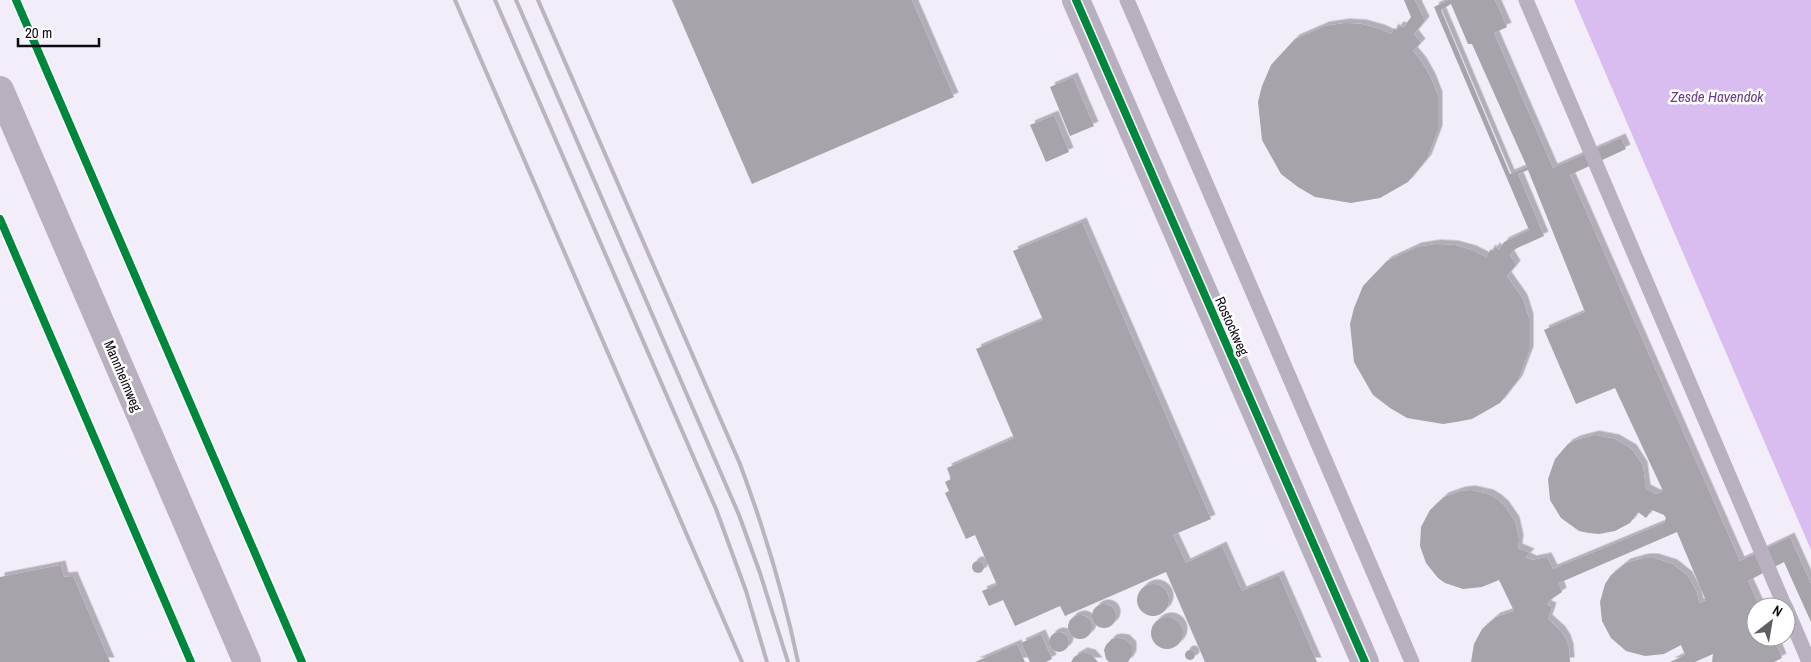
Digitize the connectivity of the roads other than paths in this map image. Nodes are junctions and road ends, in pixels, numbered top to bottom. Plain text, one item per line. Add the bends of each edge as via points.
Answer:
1 (1076, 0) edge
2 (1127, 0) edge
3 (1526, 0) edge
4 (0, 90) edge
5 (1781, 597) edge
6 (1796, 631) edge
7 (247, 662) edge
8 (1365, 662) edge
9 (1412, 662) edge
10 (1809, 662) edge

1 - 8 street, Rostockweg
2 - 9 lane
3 - 5 lane
4 - 7 street, Mannheimweg
6 - 10 lane

